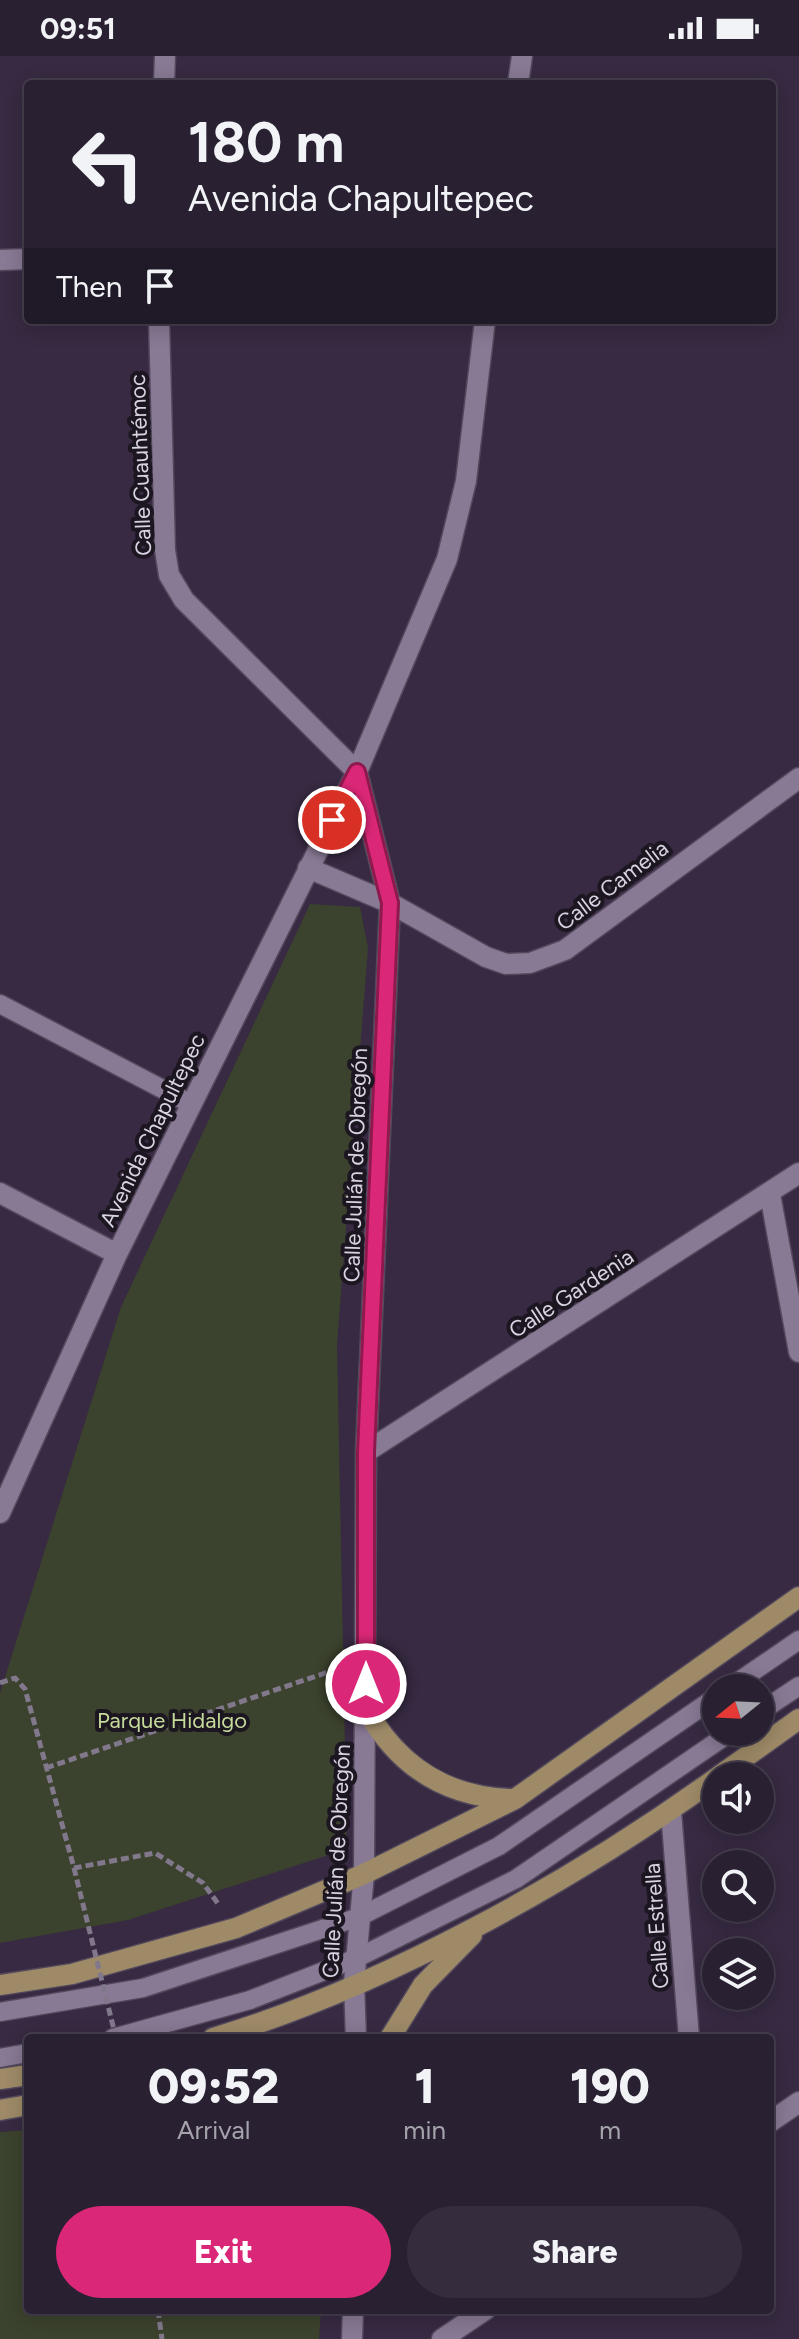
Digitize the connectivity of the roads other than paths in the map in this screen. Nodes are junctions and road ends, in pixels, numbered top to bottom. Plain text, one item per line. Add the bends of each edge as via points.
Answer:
1 (165, 56) edge
2 (522, 56) edge
3 (164, 80) edge
4 (519, 80) edge
5 (24, 259) edge
6 (0, 260) edge
7 (159, 324) edge
8 (485, 324) edge
9 (357, 772) junction
10 (799, 778) edge
11 (308, 868) junction
12 (390, 903) junction
13 (0, 1004) edge
14 (191, 1104) junction
15 (799, 1173) edge
16 (0, 1193) edge
17 (770, 1194) junction
18 (117, 1254) junction
19 (799, 1352) edge
20 (366, 1452) junction
21 (1, 1505) edge
22 (799, 1597) edge
23 (799, 1640) edge
24 (749, 1674) edge
25 (799, 1686) edge
26 (774, 1703) edge
27 (702, 1707) edge
28 (366, 1709) junction
29 (799, 1719) edge
30 (711, 1746) edge
31 (739, 1762) edge
32 (702, 1789) edge
33 (515, 1799) junction
34 (671, 1811) junction
35 (364, 1874) junction
36 (359, 1917) junction
37 (489, 1920) junction
38 (357, 1958) junction
39 (354, 1983) junction
40 (0, 1985) edge
41 (0, 2012) edge
42 (129, 2034) edge
43 (226, 2034) edge
44 (356, 2034) edge
45 (392, 2034) edge
46 (689, 2034) edge
47 (24, 2054) edge
48 (0, 2058) edge
49 (24, 2076) edge
50 (0, 2079) edge
51 (799, 2102) edge
52 (24, 2106) edge
53 (0, 2110) edge
54 (774, 2119) edge
55 (353, 2314) edge
56 (479, 2314) edge
57 (352, 2339) edge
58 (442, 2339) edge

1 - 3 street
2 - 4 street
5 - 6 street
7 - 9 street, Calle Cuauhtémoc via 169,575 184,600
8 - 9 street via 466,481 447,559
9 - 11 street, Avenida Chapultepec
9 - 12 street, Calle Julián de Obregón
10 - 12 street, Calle Camelia via 565,950 530,963 506,964 486,957
11 - 12 street, Calle Camelia
11 - 14 street, Avenida Chapultepec
12 - 20 street, Calle Julián de Obregón
13 - 14 lane
14 - 18 street, Avenida Chapultepec
15 - 17 street, Calle Gardenia
16 - 18 street
17 - 19 street
17 - 20 street, Calle Gardenia
18 - 21 street, Avenida Chapultepec
20 - 28 street, Calle Julián de Obregón
22 - 33 main road
23 - 24 lane
25 - 26 lane
27 - 36 lane via 499,1846
28 - 33 main road via 379,1732 416,1770 463,1793
28 - 35 street, Calle Julián de Obregón
29 - 31 main road
30 - 38 lane via 516,1879
32 - 34 main road
33 - 35 main road
34 - 37 main road
34 - 46 street, Calle Estrella
35 - 36 street, Calle Julián de Obregón
35 - 40 main road via 236,1928 72,1974
36 - 38 street, Calle Julián de Obregón
36 - 41 lane via 143,1988
37 - 39 main road
37 - 45 main road via 423,1985
38 - 39 street, Calle Julián de Obregón
38 - 42 lane via 250,2000
39 - 43 main road
39 - 44 street, Calle Julián de Obregón
47 - 48 lane
49 - 50 main road
51 - 54 street
52 - 53 main road
55 - 57 street
56 - 58 street

